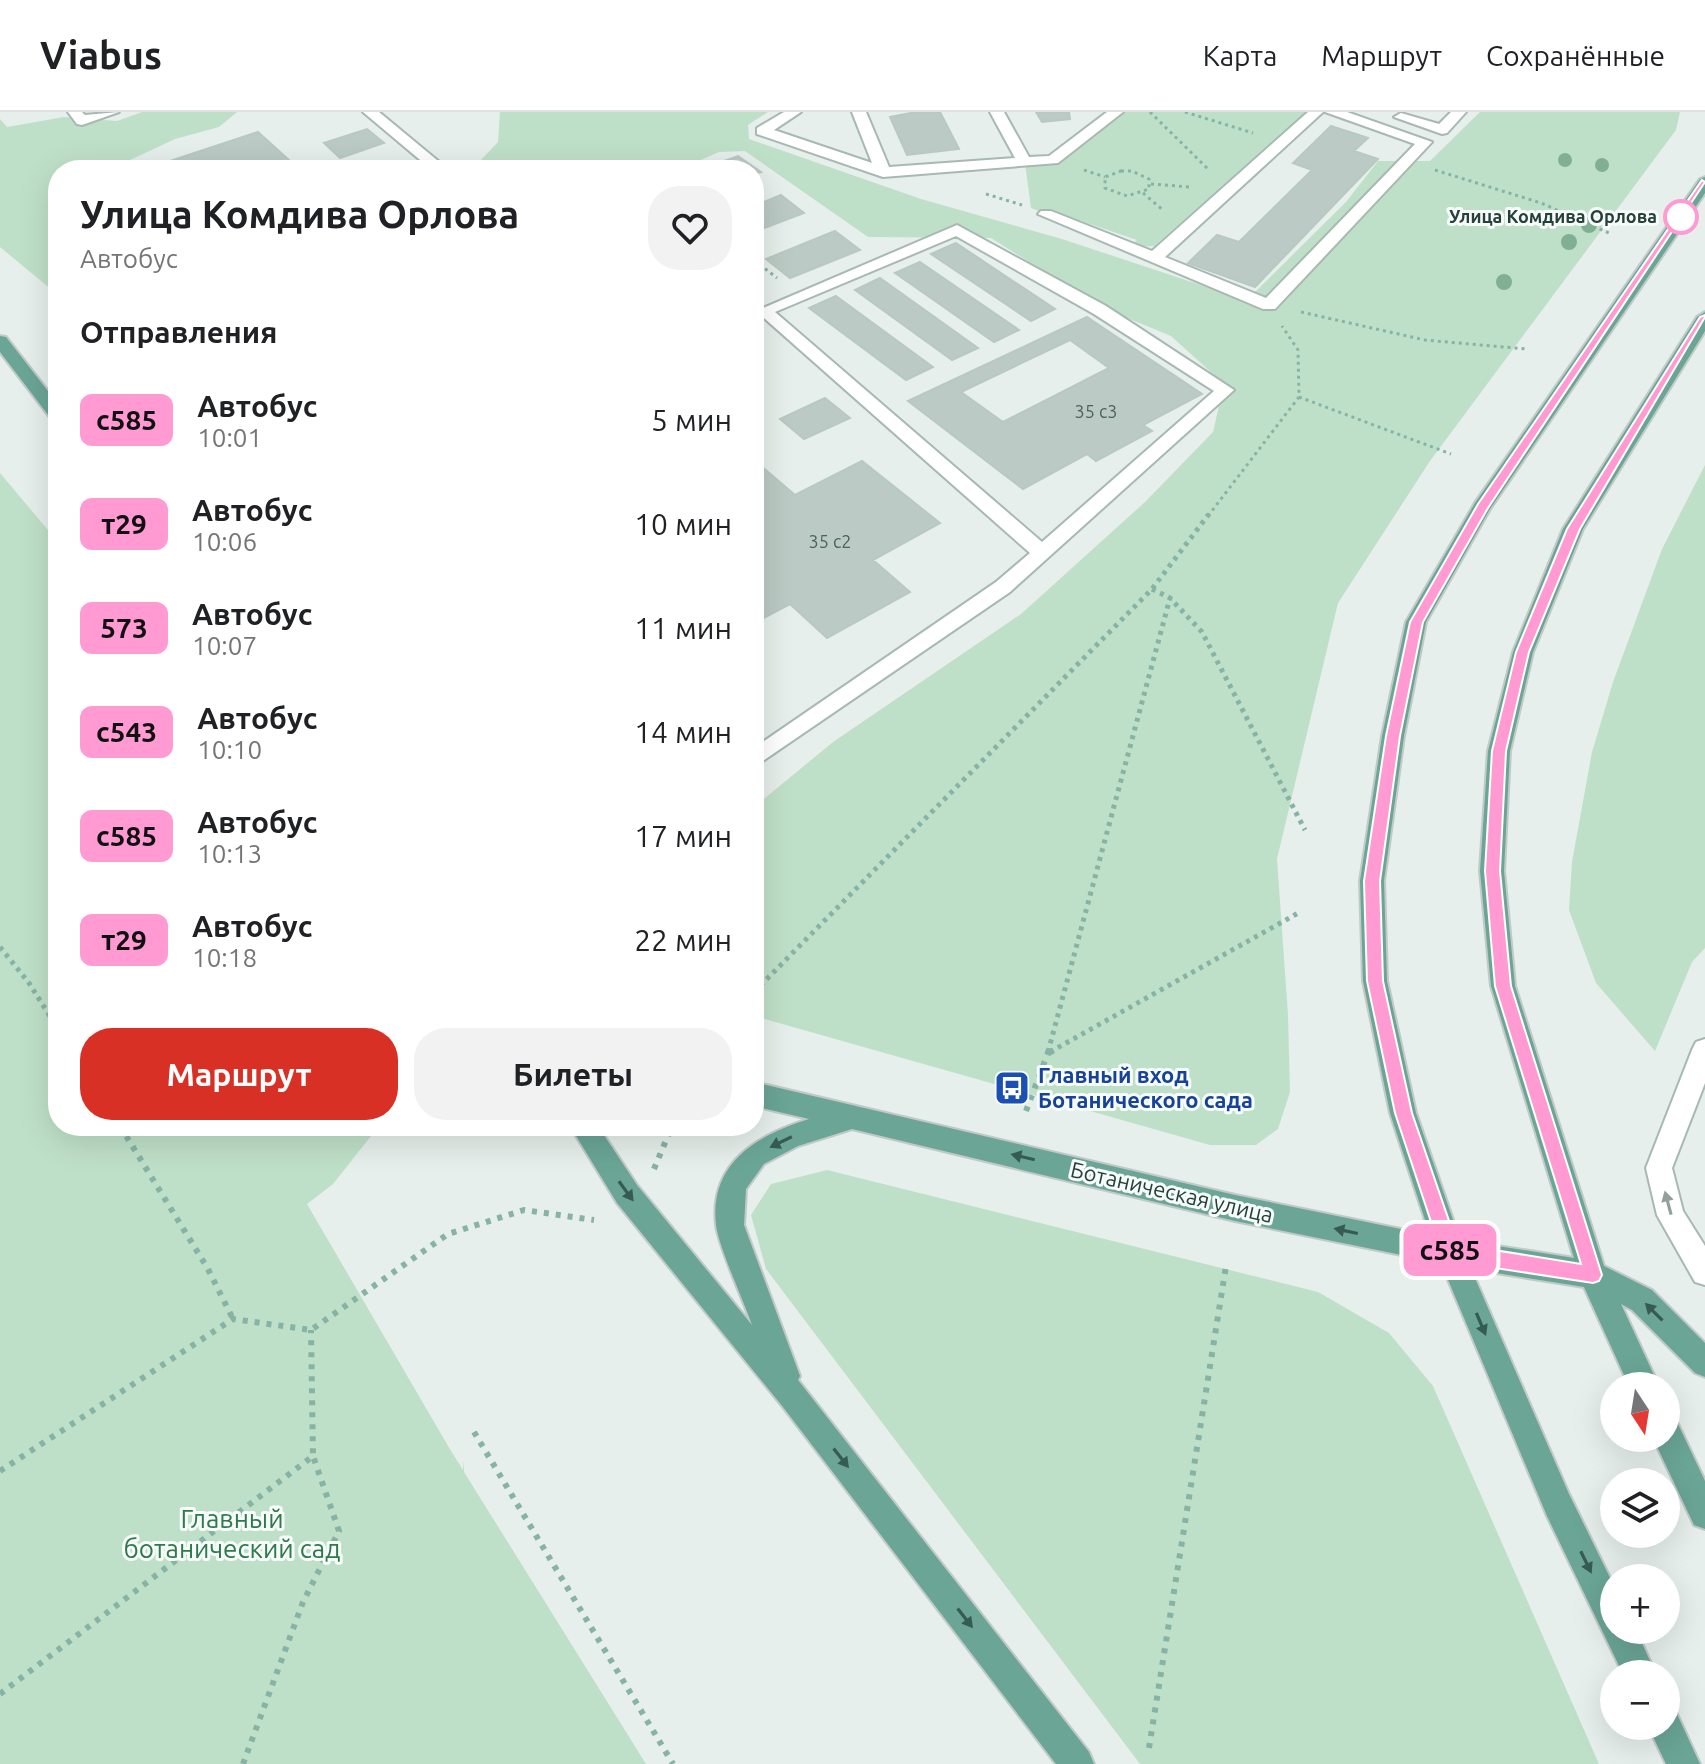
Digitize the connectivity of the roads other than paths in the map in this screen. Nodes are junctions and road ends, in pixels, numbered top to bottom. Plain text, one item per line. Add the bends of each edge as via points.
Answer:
1 (75, 112) edge
2 (112, 112) edge
3 (370, 112) edge
4 (794, 112) edge
5 (859, 112) edge
6 (997, 112) edge
7 (1116, 112) edge
8 (1316, 112) edge
9 (1332, 112) edge
10 (1383, 112) edge
11 (1459, 112) edge
12 (429, 160) edge
13 (1025, 163) junction
14 (883, 172) junction
15 (1705, 182) edge
16 (1046, 214) dead end
17 (1154, 258) junction
18 (764, 311) edge
19 (764, 317) edge
20 (1705, 317) edge
21 (0, 341) edge
22 (48, 403) edge
23 (1041, 552) junction
24 (764, 752) edge
25 (1705, 1050) edge
26 (764, 1096) edge
27 (855, 1116) junction
28 (589, 1136) edge
29 (1450, 1252) junction
30 (1705, 1272) edge
31 (1593, 1275) junction
32 (1705, 1363) edge
33 (1638, 1372) edge
34 (793, 1397) junction
35 (1675, 1452) edge
36 (1705, 1514) edge
37 (1600, 1591) edge
38 (1672, 1740) edge
39 (1077, 1764) edge
40 (1683, 1764) edge

1 - 2 street via 82,121
3 - 12 street
4 - 14 street via 762,131
5 - 14 street
6 - 13 street
7 - 13 street via 1053,160
8 - 17 street
9 - 17 street via 1425,142 1269,305
10 - 11 street via 1442,130
13 - 14 street
15 - 29 main road via 1482,507 1416,622 1372,881 1375,981 1403,1113
16 - 17 street
18 - 23 street via 957,230 1100,310 1225,390
19 - 23 street
20 - 31 main road via 1573,529 1523,652 1499,751 1492,871 1503,986
21 - 22 main road
23 - 24 street via 1003,587
30 -> 25 street via 1671,1215 1659,1168
26 - 27 main road, Ботаническая улица
29 -> 27 main road, Ботаническая улица via 1235,1208
27 -> 34 main road via 792,1136 755,1155 733,1185 730,1225
28 -> 34 main road via 627,1194
29 - 31 main road, Ботаническая улица
29 -> 37 main road
32 -> 31 main road, Ботаническая улица via 1642,1300
31 - 33 main road
34 -> 39 main road
35 - 36 main road
38 - 40 main road

